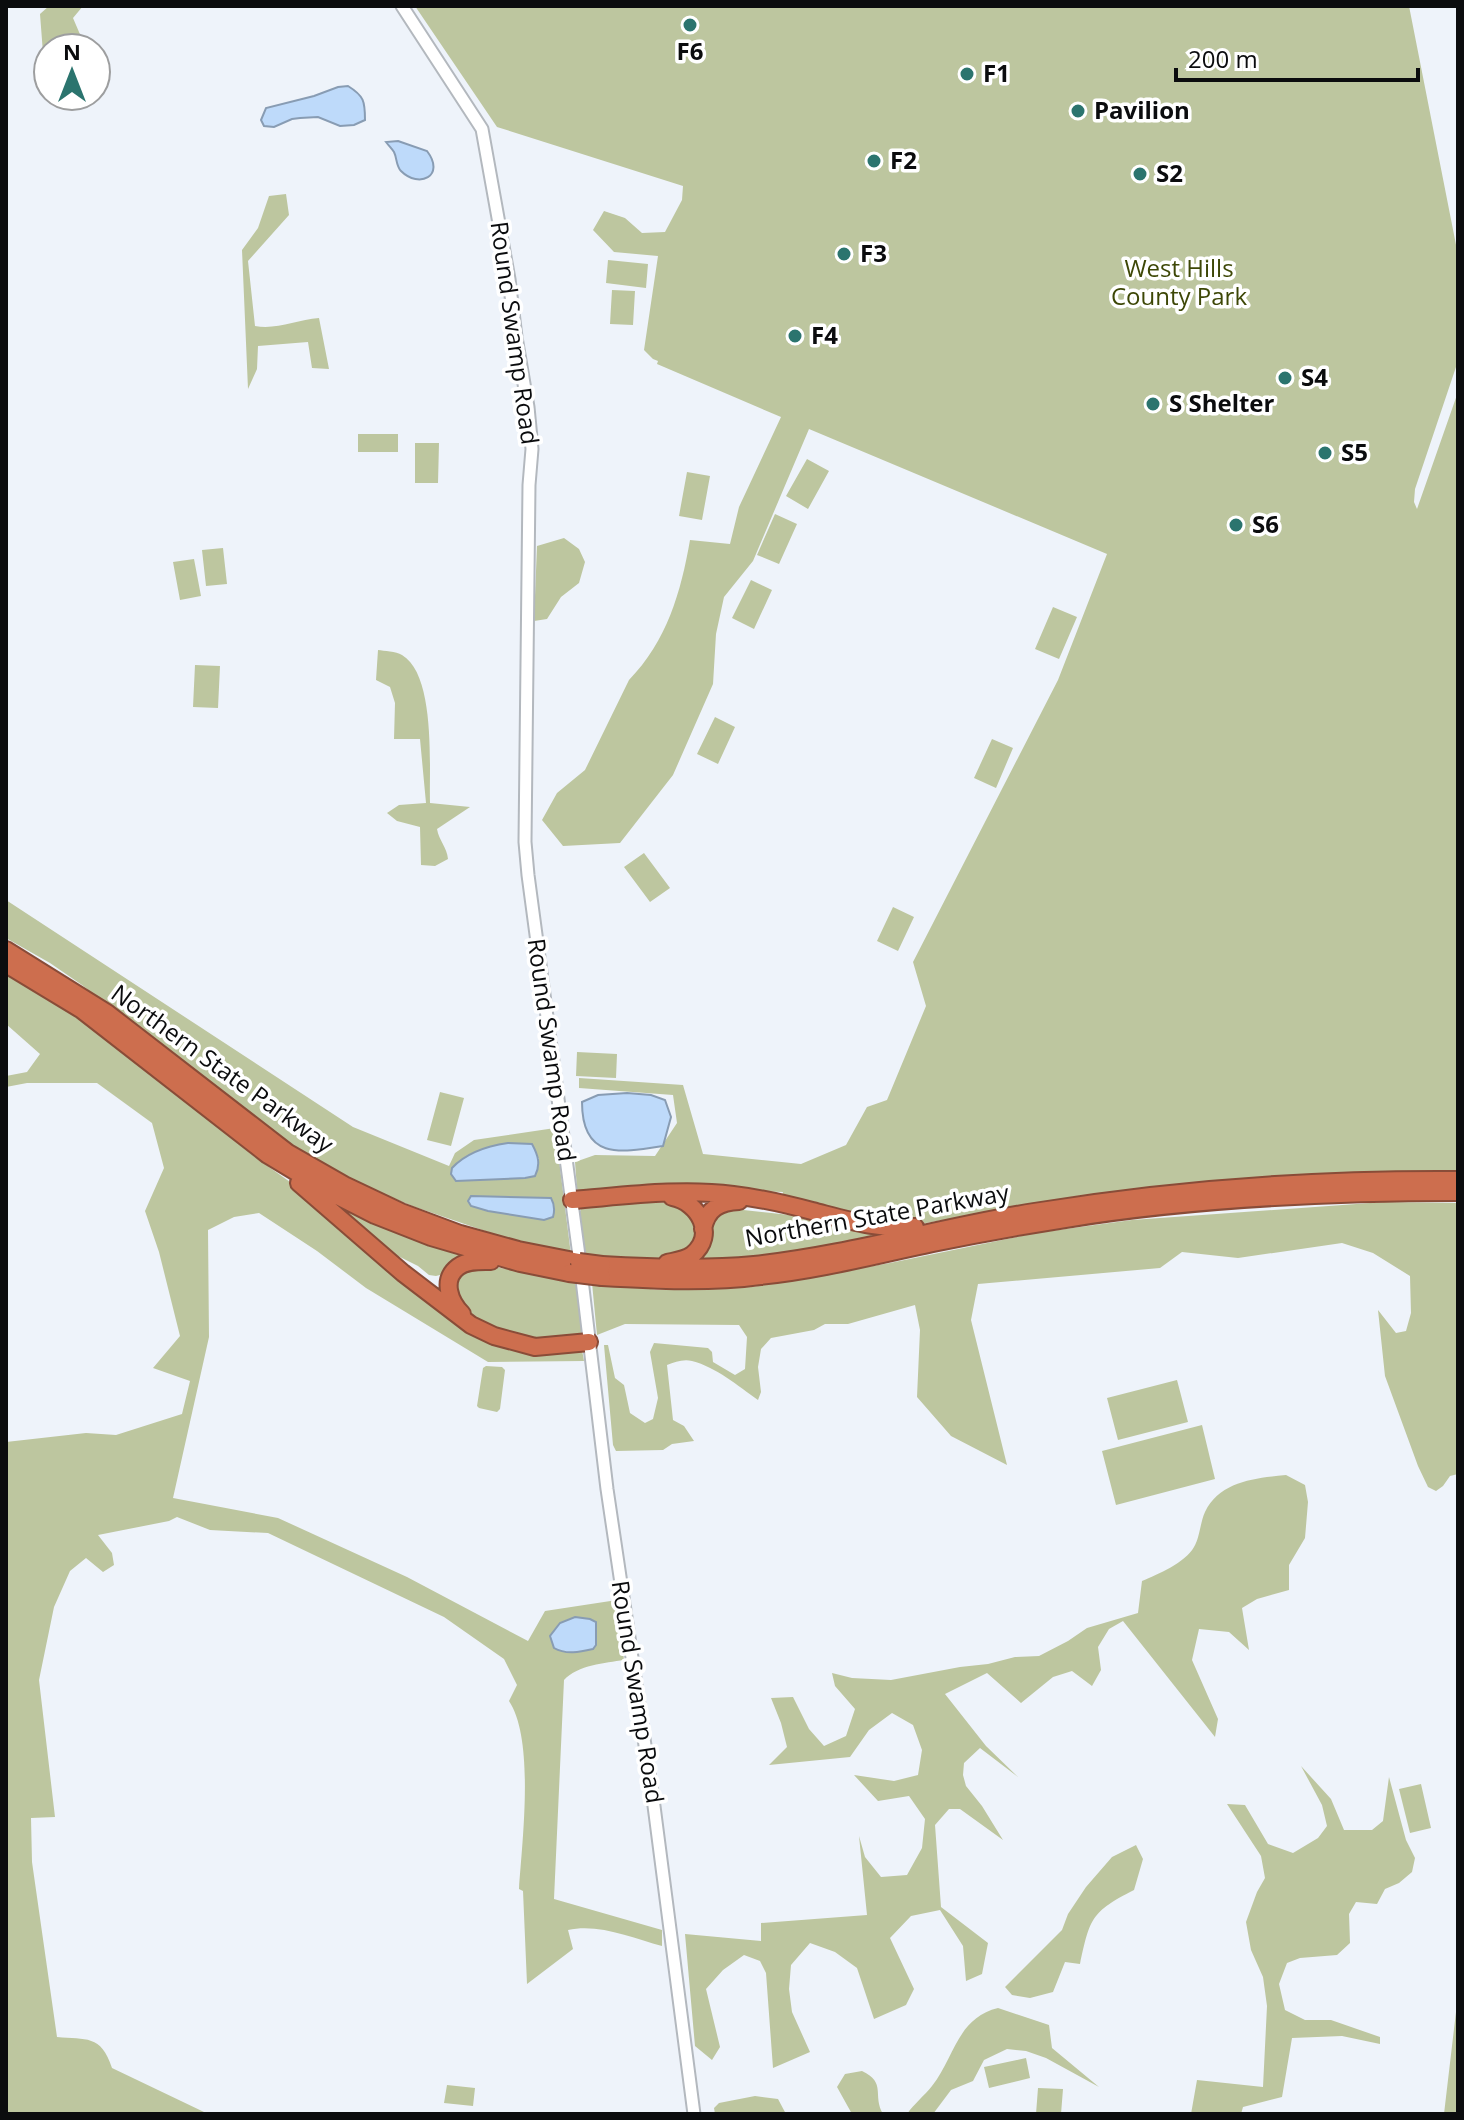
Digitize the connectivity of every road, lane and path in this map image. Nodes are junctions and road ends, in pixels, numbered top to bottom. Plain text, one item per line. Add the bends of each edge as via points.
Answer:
1 (402, 6) edge
2 (6, 950) edge
3 (6, 964) edge
4 (268, 1155) junction
5 (1458, 1180) edge
6 (1458, 1192) edge
7 (650, 1195) junction
8 (572, 1200) junction
9 (761, 1200) junction
10 (1004, 1217) junction
11 (703, 1229) junction
12 (520, 1263) junction
13 (566, 1266) junction
14 (621, 1266) junction
15 (602, 1271) junction
16 (589, 1342) junction
17 (694, 2114) edge

1 - 8 street, Round Swamp Road via 482,129 528,407 532,449 525,842
2 - 13 highway, Northern State Parkway via 107,1013 288,1153 344,1185 460,1234
3 - 4 highway, Northern State Parkway via 82,1010
4 - 12 highway, Northern State Parkway via 375,1215
4 - 16 highway via 471,1325 535,1347
5 - 10 highway, Northern State Parkway via 1222,1188
6 - 15 highway, Northern State Parkway via 1214,1201 1067,1219 758,1277 687,1281
7 - 8 highway
7 - 9 highway via 707,1192
7 - 11 highway via 690,1204
8 - 16 street, Round Swamp Road
9 - 10 highway via 879,1227
9 - 11 highway via 721,1203 707,1216
10 - 14 highway, Northern State Parkway via 757,1265
11 - 14 highway via 699,1247 683,1260
12 - 13 highway, Northern State Parkway
12 - 16 highway via 459,1265 448,1283 454,1306 474,1322 514,1339
13 - 15 highway, Northern State Parkway, bridge
14 - 15 highway, Northern State Parkway
16 - 17 street, Round Swamp Road

